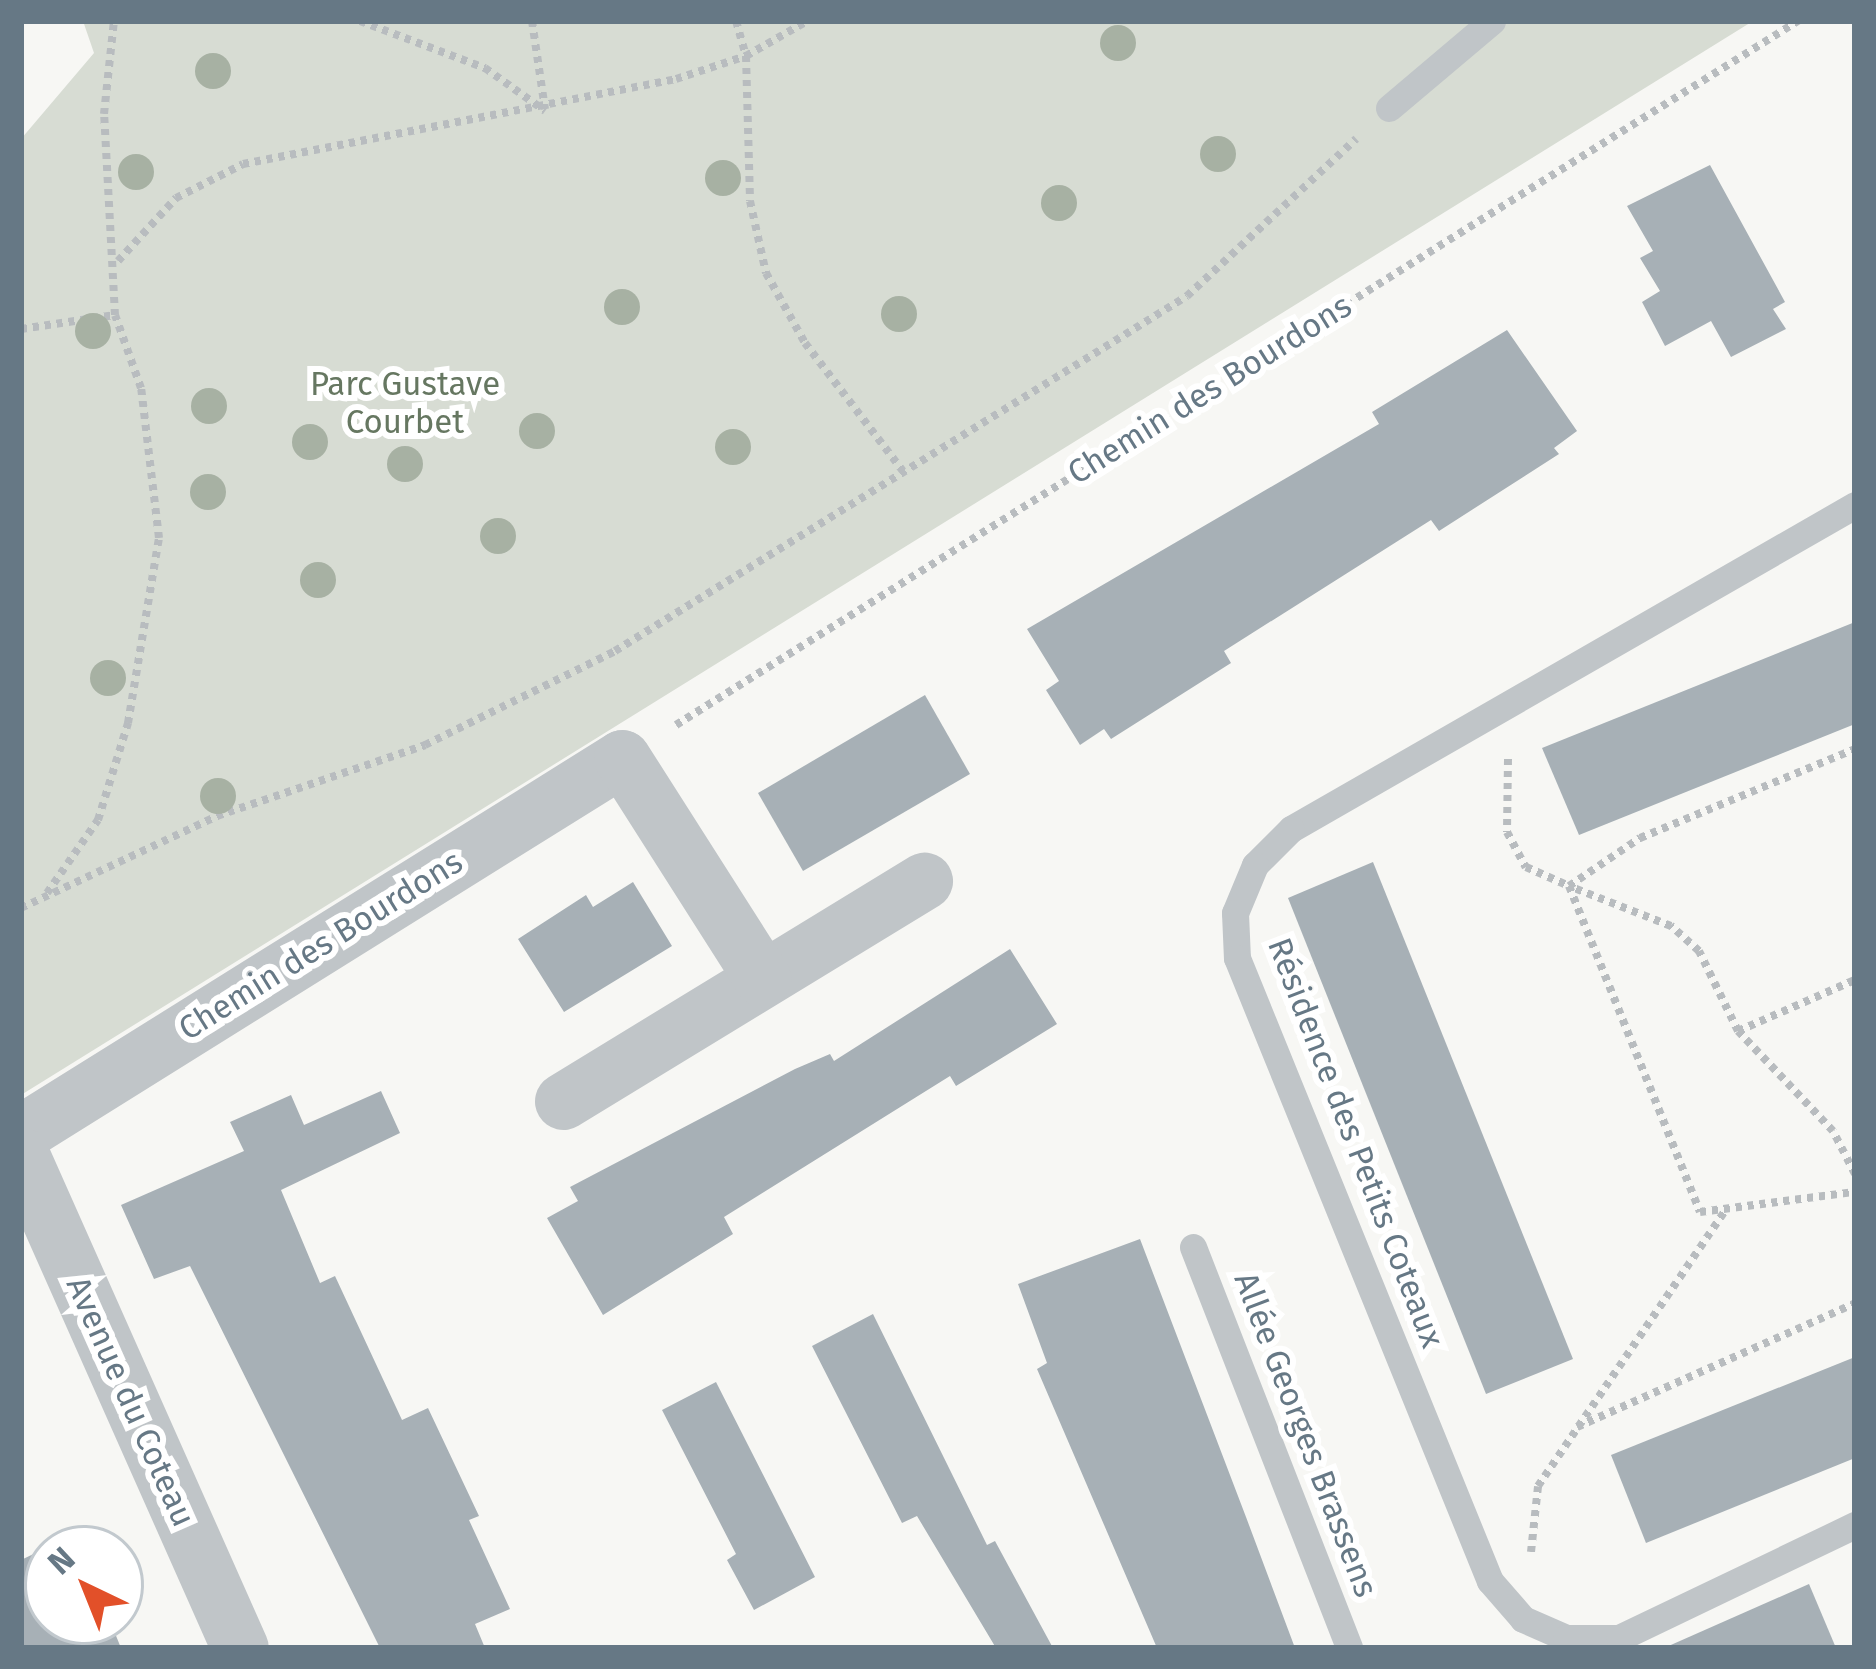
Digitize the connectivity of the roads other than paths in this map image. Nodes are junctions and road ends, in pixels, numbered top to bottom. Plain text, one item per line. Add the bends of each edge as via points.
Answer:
1 (1492, 21) edge
2 (1389, 108) road end
3 (1855, 505) edge
4 (924, 881) dead end
5 (762, 978) junction
6 (563, 1101) dead end
7 (21, 1133) edge
8 (21, 1155) edge
9 (1193, 1247) dead end
10 (1855, 1525) edge
11 (240, 1648) edge
12 (1349, 1648) edge

1 - 2 lane
3 - 10 lane, Résidence des Petits Coteaux via 1291,829 1256,865 1235,913 1237,958 1490,1581 1523,1619 1566,1638 1619,1638
4 - 5 street
5 - 6 street
5 - 7 street, Chemin des Bourdons via 622,758
8 - 11 street, Avenue du Coteau
9 - 12 lane, Allée Georges Brassens

